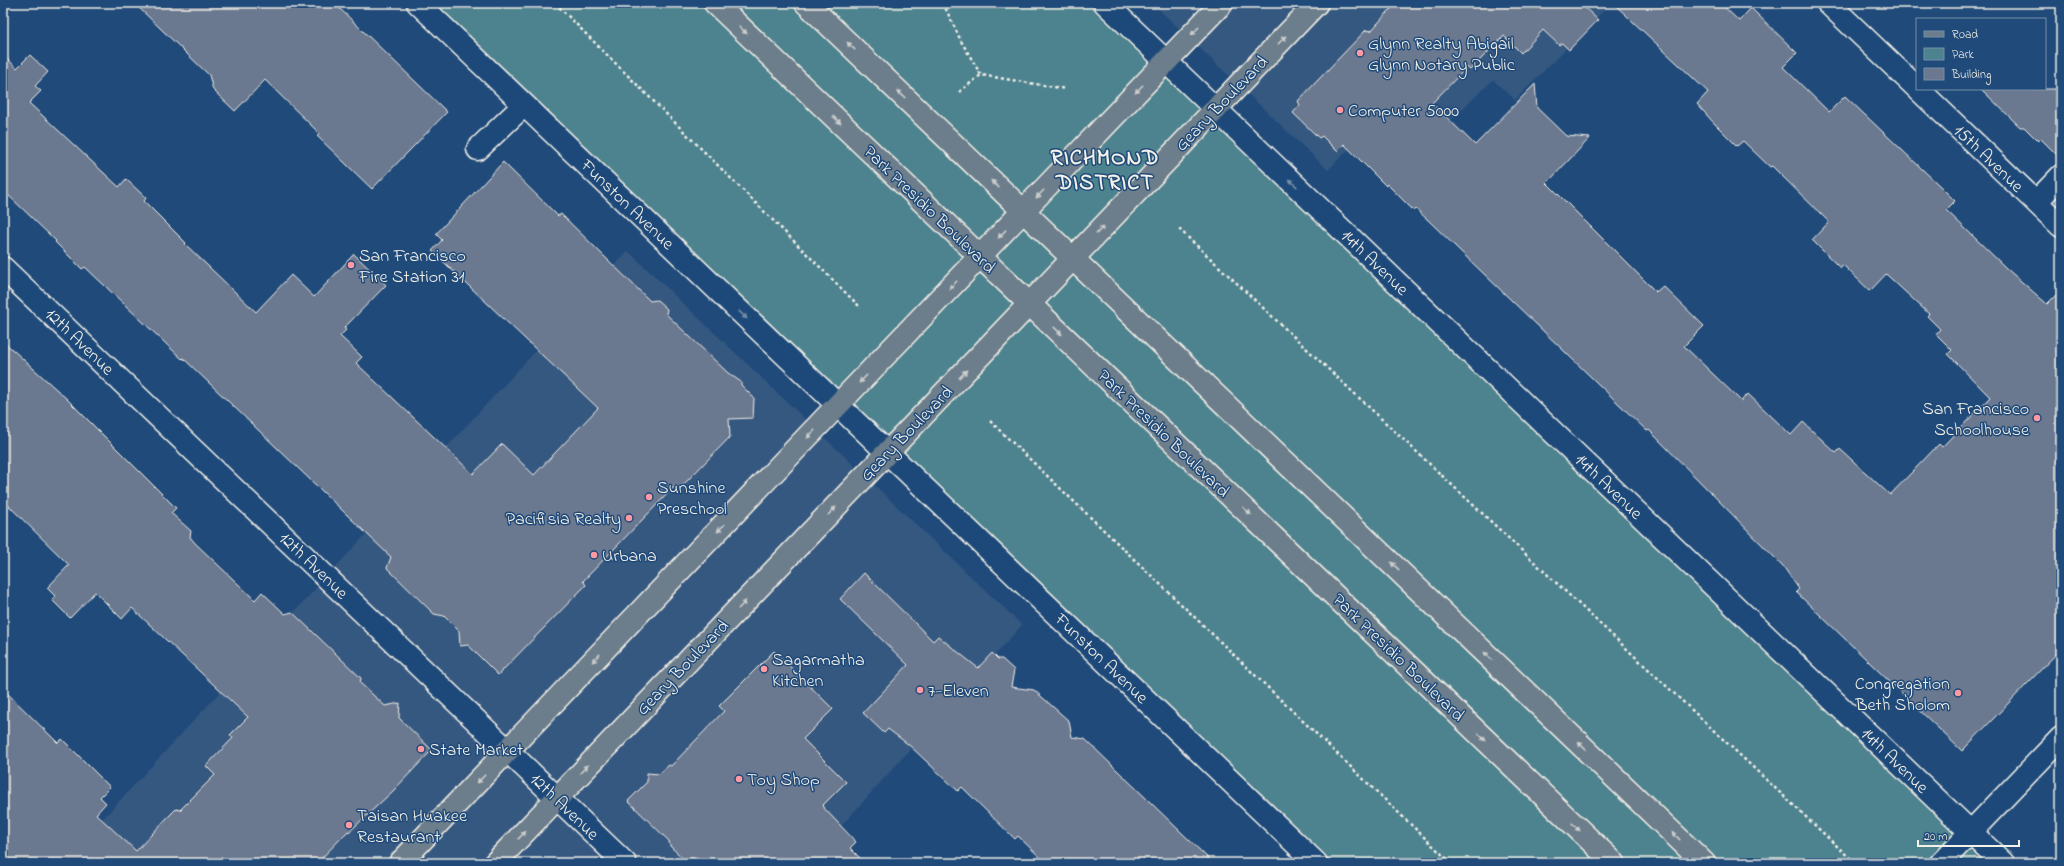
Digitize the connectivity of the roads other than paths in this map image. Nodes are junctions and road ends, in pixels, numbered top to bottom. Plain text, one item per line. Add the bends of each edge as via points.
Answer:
1 (418, 3) edge
2 (715, 3) edge
3 (806, 3) edge
4 (1105, 3) edge
5 (1222, 3) edge
6 (1317, 3) edge
7 (1828, 3) edge
8 (1166, 61) junction
9 (1916, 88) edge
10 (1918, 90) edge
11 (524, 105) junction
12 (1216, 108) junction
13 (478, 149) dead end
14 (2061, 176) edge
15 (2036, 202) junction
16 (1023, 211) junction
17 (2061, 226) edge
18 (980, 256) junction
19 (1073, 258) junction
20 (3, 268) edge
21 (1030, 304) junction
22 (838, 405) junction
23 (887, 453) junction
24 (2061, 738) edge
25 (508, 751) junction
26 (557, 798) junction
27 (1970, 832) junction
28 (400, 863) edge
29 (495, 863) edge
30 (625, 863) edge
31 (1316, 863) edge
32 (1614, 863) edge
33 (1704, 863) edge
34 (1941, 863) edge
35 (2003, 863) edge

1 - 11 street, Funston Avenue
2 -> 18 main road, Park Presidio Boulevard
16 -> 3 main road
4 - 8 street
5 -> 8 main road
12 -> 6 main road, Geary Boulevard
7 - 9 street, 15th Avenue
8 - 12 street, 14th Avenue
8 -> 16 main road
10 - 15 street, 15th Avenue
11 - 13 street
11 -> 22 street, Funston Avenue
19 -> 12 main road, Geary Boulevard
27 -> 12 street, 14th Avenue
14 - 15 street
15 - 17 street, 15th Avenue
16 -> 18 main road
16 - 19 main road
18 - 21 main road, Park Presidio Boulevard
18 -> 22 main road
19 - 21 main road, Geary Boulevard
33 -> 19 main road
20 - 25 street, 12th Avenue
23 -> 21 main road, Geary Boulevard
21 -> 32 main road, Park Presidio Boulevard
22 - 23 street, Funston Avenue
22 -> 25 main road
26 -> 23 main road, Geary Boulevard
23 - 31 street, Funston Avenue
24 - 27 street
25 - 26 street, 12th Avenue
25 -> 28 main road
29 -> 26 main road, Geary Boulevard
26 - 30 street, 12th Avenue
27 - 34 street
27 - 35 street, 14th Avenue

